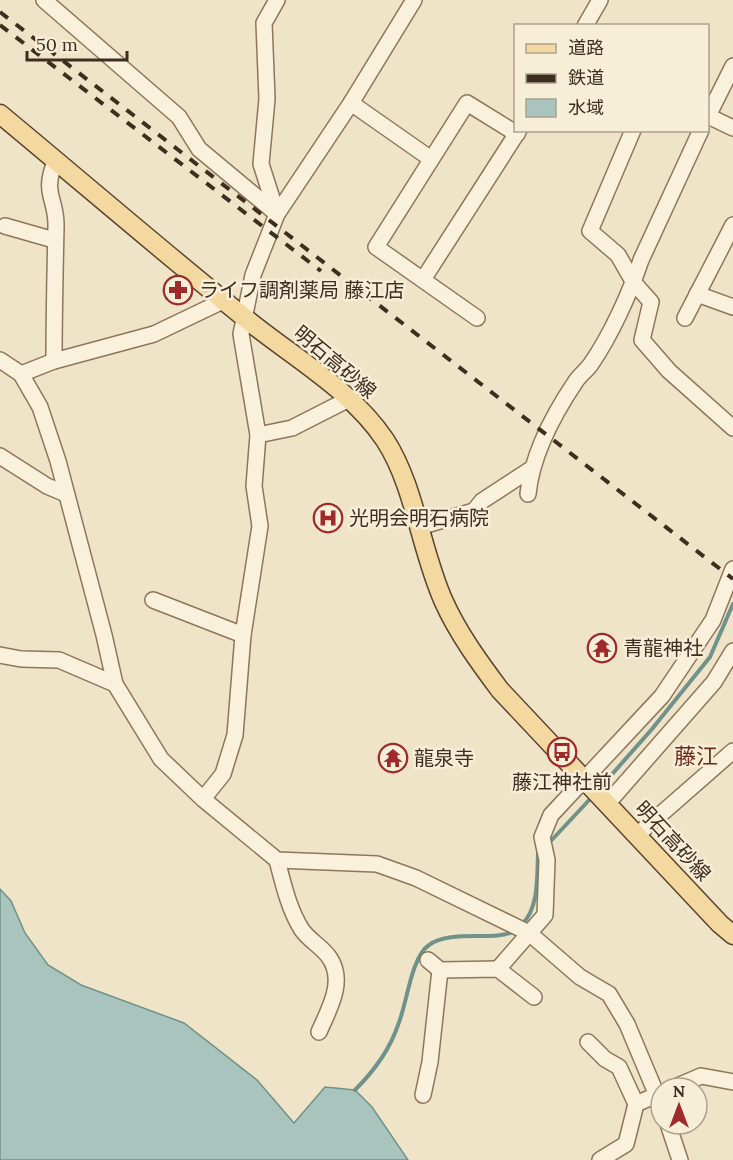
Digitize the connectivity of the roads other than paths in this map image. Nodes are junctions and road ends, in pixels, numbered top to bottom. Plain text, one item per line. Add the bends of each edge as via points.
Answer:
1 (44, 0) edge
2 (277, 0) edge
3 (600, 0) edge
4 (412, 1) edge
5 (586, 24) edge
6 (733, 66) edge
7 (351, 103) junction
8 (0, 114) edge
9 (709, 114) edge
10 (709, 116) edge
11 (733, 128) edge
12 (514, 130) edge
13 (518, 132) edge
14 (632, 132) edge
15 (700, 132) edge
16 (431, 159) junction
17 (56, 160) junction
18 (277, 214) junction
19 (733, 225) edge
20 (5, 226) dead end
21 (54, 240) junction
22 (424, 278) junction
23 (634, 283) junction
24 (697, 294) junction
25 (225, 300) junction
26 (733, 307) edge
27 (243, 316) junction
28 (477, 318) dead end
29 (685, 318) dead end
30 (0, 360) edge
31 (54, 361) junction
32 (21, 374) junction
33 (349, 399) junction
34 (733, 428) edge
35 (258, 435) junction
36 (0, 456) edge
37 (531, 469) junction
38 (66, 494) junction
39 (528, 494) dead end
40 (419, 527) junction
41 (733, 569) edge
42 (153, 600) dead end
43 (243, 635) junction
44 (733, 651) edge
45 (0, 654) edge
46 (115, 684) junction
47 (733, 751) edge
48 (596, 792) junction
49 (203, 799) junction
50 (637, 835) junction
51 (277, 860) junction
52 (529, 933) junction
53 (733, 935) edge
54 (498, 969) junction
55 (534, 997) dead end
56 (319, 1032) dead end
57 (588, 1042) dead end
58 (651, 1076) edge
59 (709, 1078) edge
60 (733, 1082) edge
61 (423, 1095) dead end
62 (649, 1100) edge
63 (636, 1104) junction
64 (672, 1136) edge
65 (600, 1160) edge
66 (680, 1160) edge

1 - 18 street via 179,117 199,149
2 - 18 street via 264,23 267,99 261,164
3 - 5 street
4 - 7 street
6 - 9 street
7 - 16 street
7 - 18 street
8 - 17 main road, 明石高砂線
10 - 11 street
12 - 16 street via 467,103
13 - 22 street
14 - 23 street via 590,231 618,255
15 - 23 street via 640,260
16 - 22 street via 376,247
17 - 21 street via 49,177 57,225
17 - 25 main road, 明石高砂線
18 - 27 street via 253,274
19 - 24 street
20 - 21 street
21 - 31 street
22 - 28 street
23 - 34 street via 651,302 642,340 669,371
23 - 37 street via 591,365 576,380 544,436
24 - 26 street
24 - 29 street
25 - 27 main road, 明石高砂線
25 - 31 street via 154,334
27 - 33 main road, 明石高砂線
27 - 35 street via 241,334
30 - 32 street
31 - 32 street
32 - 38 street via 40,407
33 - 35 street via 292,428
33 - 40 main road, 明石高砂線 via 386,441
35 - 43 street via 254,486 260,526
36 - 38 street
37 - 39 street
37 - 40 street via 482,501 474,511
38 - 46 street
40 - 48 main road, 明石高砂線 via 444,602 476,658 500,690
41 - 48 street via 713,620
42 - 43 street
43 - 49 street via 235,735 223,774
44 - 48 street via 714,682
45 - 46 street via 60,660
46 - 49 street via 161,759
47 - 50 street
48 - 50 main road, 明石高砂線
48 - 52 street via 551,815 542,837 547,860 545,915
49 - 51 street
50 - 53 main road, 明石高砂線
51 - 52 street via 377,864 416,878
51 - 56 street via 302,930 330,958 336,975 335,994
52 - 54 street
52 - 58 street via 580,977 609,994
54 - 55 street
54 - 61 street via 434,965 430,1062
57 - 63 street via 620,1067
59 - 60 street
62 - 63 street
63 - 65 street via 626,1144
64 - 66 street

